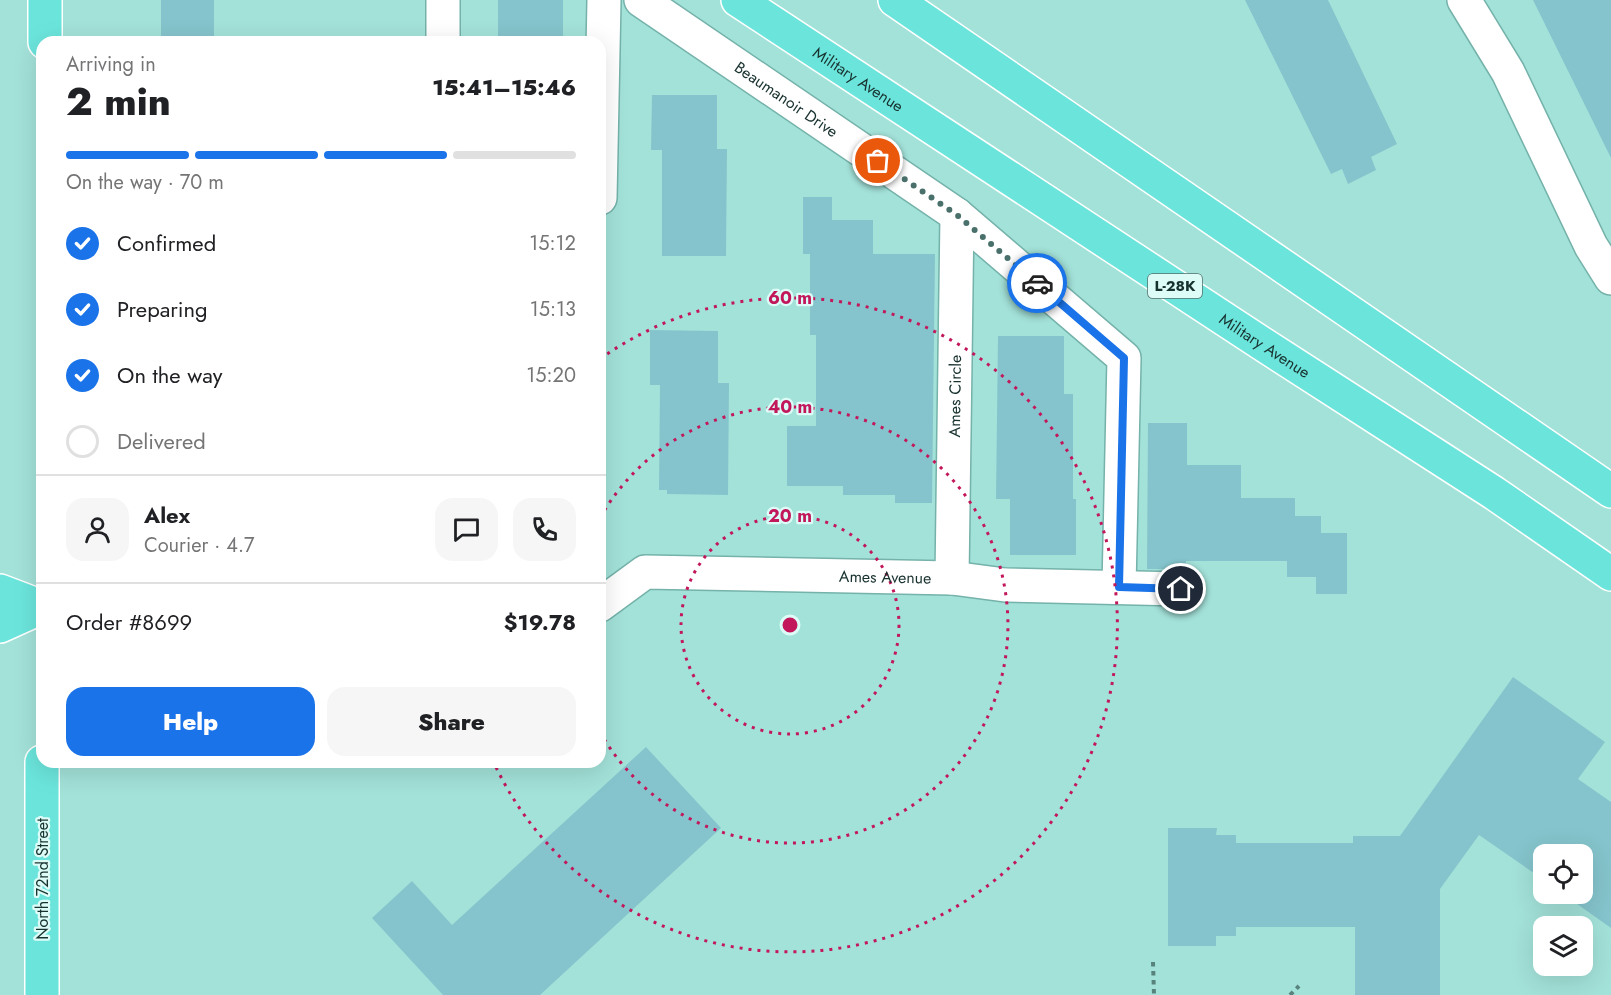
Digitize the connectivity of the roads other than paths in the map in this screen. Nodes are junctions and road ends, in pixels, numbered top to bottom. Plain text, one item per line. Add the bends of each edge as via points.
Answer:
1 (45, 0) edge
2 (443, 0) edge
3 (604, 0) edge
4 (641, 0) edge
5 (738, 0) edge
6 (895, 0) edge
7 (1464, 0) edge
8 (45, 36) edge
9 (443, 36) edge
10 (603, 36) edge
11 (957, 215) junction
12 (1611, 278) edge
13 (1611, 491) edge
14 (1611, 574) edge
15 (952, 578) junction
16 (1119, 587) junction
17 (1181, 589) dead end
18 (0, 591) edge
19 (606, 601) edge
20 (36, 605) edge
21 (36, 610) edge
22 (0, 626) edge
23 (42, 768) edge
24 (42, 995) edge

1 - 8 main road
2 - 9 street
3 - 10 street
4 - 11 street, Beaumanoir Drive
5 - 14 main road, Military Avenue / L-28K via 1494,493
6 - 13 main road
7 - 12 street via 1508,72 1591,246
11 - 15 street, Ames Circle
11 - 16 street, Beaumanoir Drive via 1124,358
15 - 16 street, Ames Avenue via 1005,585
15 - 19 street, Ames Avenue via 645,572
16 - 17 street, Ames Avenue
18 - 20 main road
21 - 22 main road
23 - 24 main road, North 72nd Street

